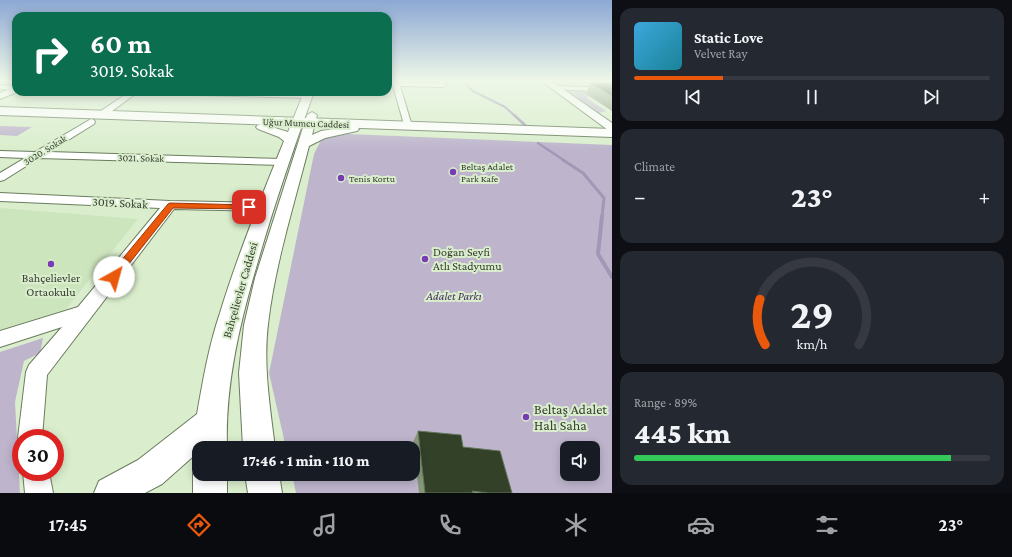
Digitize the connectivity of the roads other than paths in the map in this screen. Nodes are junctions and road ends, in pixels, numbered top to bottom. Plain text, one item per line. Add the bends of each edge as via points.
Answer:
1 (118, 103) edge
2 (257, 103) edge
3 (399, 103) edge
4 (576, 103) edge
5 (0, 111) edge
6 (305, 117) edge
7 (0, 118) edge
8 (96, 118) junction
9 (408, 126) junction
10 (352, 127) junction
11 (612, 128) edge
12 (612, 133) edge
13 (612, 139) edge
14 (0, 154) edge
15 (36, 155) junction
16 (283, 162) junction
17 (0, 178) edge
18 (0, 197) edge
19 (170, 205) junction
20 (265, 207) junction
21 (85, 312) junction
22 (0, 339) edge
23 (31, 429) edge
24 (211, 435) edge
25 (258, 441) edge
26 (37, 481) edge
27 (210, 481) edge
28 (263, 481) edge
29 (39, 493) edge
30 (111, 493) edge
31 (210, 493) edge
32 (265, 493) edge

1 - 8 street, 3020. Sokak
2 - 6 street
3 - 9 street
4 - 11 street
5 - 8 main road, Uğur Mumcu Caddesi
6 - 8 main road, Uğur Mumcu Caddesi via 260,124
6 - 10 main road, Uğur Mumcu Caddesi
6 - 10 street via 320,115
6 - 16 street, Bahçelievler Caddesi
6 - 25 street, Bahçelievler Caddesi via 265,278 256,325 253,373
7 - 8 main road, Uğur Mumcu Caddesi
8 - 15 street, 3020. Sokak
9 - 10 main road, Uğur Mumcu Caddesi
9 - 12 main road, Uğur Mumcu Caddesi
10 - 13 main road, Uğur Mumcu Caddesi
14 - 15 street, 3021. Sokak
15 - 16 street, 3021. Sokak
15 - 17 street, 3020. Sokak
16 - 20 street, Bahçelievler Caddesi
18 - 19 street, 3019. Sokak
19 - 20 street, 3019. Sokak
19 - 21 street
20 - 24 street, Bahçelievler Caddesi via 232,314 217,381
21 - 22 street
21 - 23 street via 37,372
24 - 30 street
26 - 29 street
27 - 31 street
28 - 32 street

